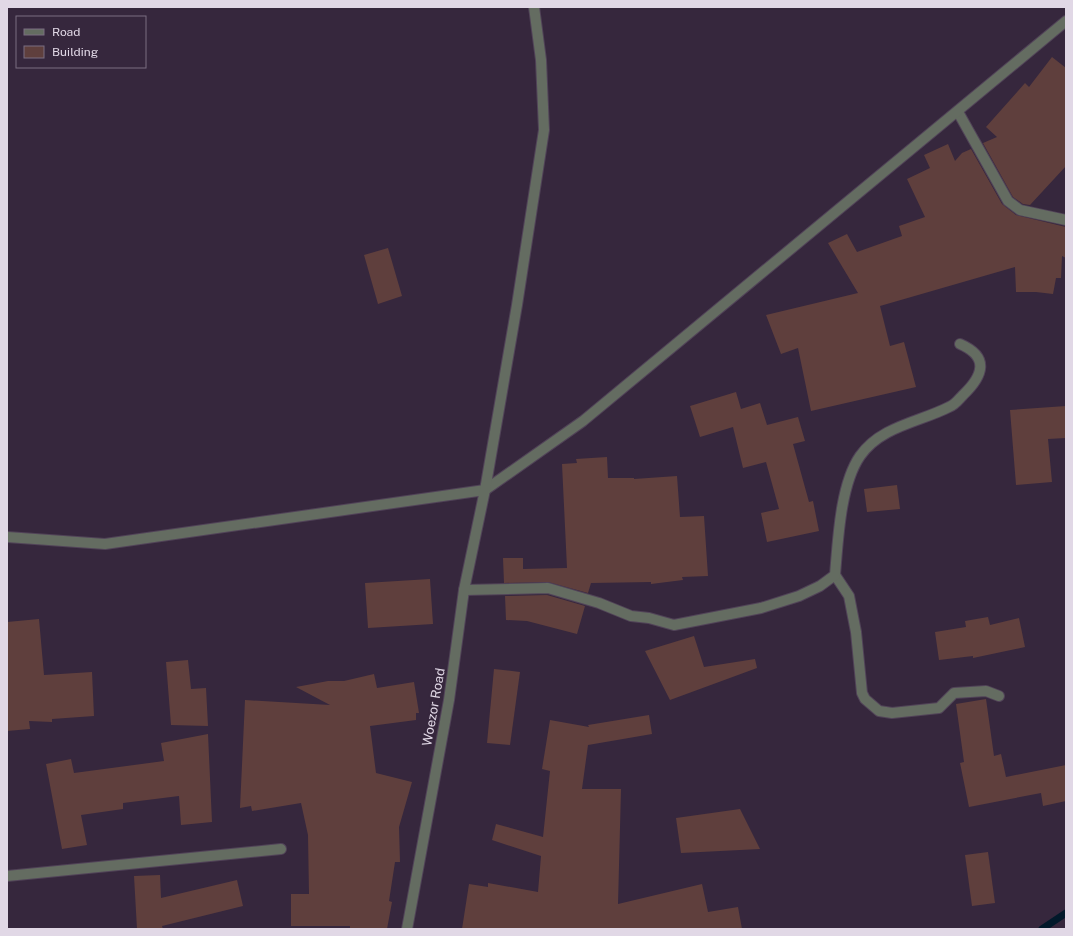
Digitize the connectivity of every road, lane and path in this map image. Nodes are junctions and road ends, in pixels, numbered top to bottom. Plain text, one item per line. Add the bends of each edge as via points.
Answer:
1 (534, 7) edge
2 (1066, 21) edge
3 (958, 112) junction
4 (1066, 220) edge
5 (960, 344) dead end
6 (485, 490) junction
7 (7, 537) edge
8 (835, 575) junction
9 (464, 590) junction
10 (999, 696) dead end
11 (281, 849) dead end
12 (7, 876) edge
13 (407, 929) edge

1 - 6 street, Woezor Road via 541,60 544,130
2 - 3 street
3 - 4 street via 1008,201 1020,210
3 - 6 street via 583,421
5 - 8 street via 969,348 980,362 980,374 968,391 951,407 908,422 877,439 860,456 850,477 842,505
6 - 7 street via 105,544
6 - 9 street, Woezor Road
8 - 9 street via 799,596 761,608 674,625 631,616 599,603 548,588
8 - 10 street via 849,596 856,632 862,693 872,706 879,711 892,713 939,708 954,693 986,691
9 - 13 street, Woezor Road via 449,700
11 - 12 street

